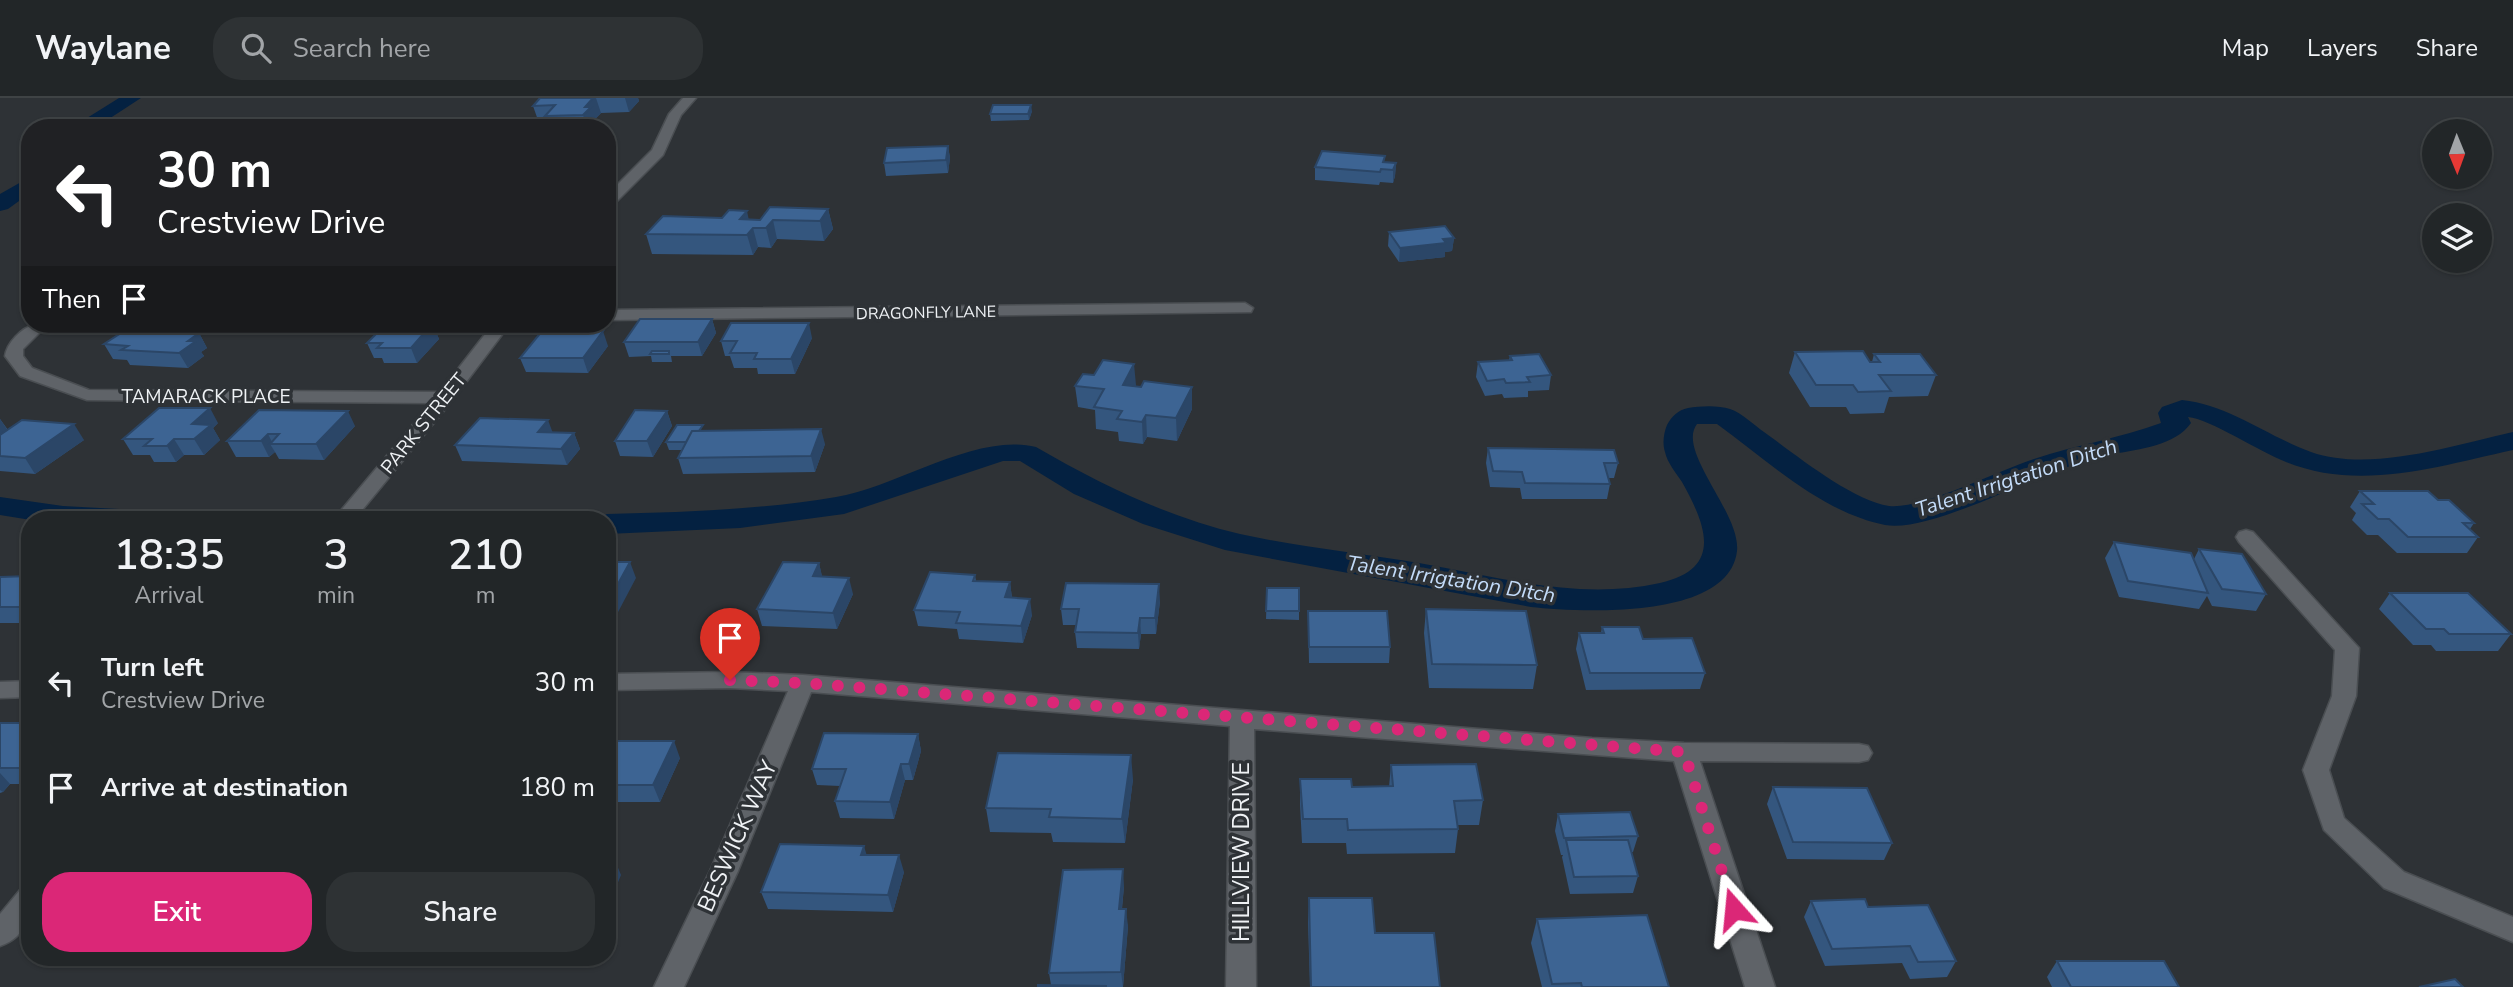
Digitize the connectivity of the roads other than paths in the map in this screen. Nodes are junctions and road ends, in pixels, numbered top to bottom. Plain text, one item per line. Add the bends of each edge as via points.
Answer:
1 (690, 98) edge
2 (616, 194) edge
3 (1245, 308) dead end
4 (616, 315) edge
5 (31, 333) edge
6 (495, 333) edge
7 (445, 398) junction
8 (350, 511) edge
9 (2246, 537) dead end
10 (616, 682) edge
11 (803, 683) junction
12 (0, 690) edge
13 (21, 690) edge
14 (1242, 718) junction
15 (1684, 752) junction
16 (1858, 752) dead end
17 (21, 909) edge
18 (2513, 930) edge
19 (0, 934) edge
20 (669, 987) edge
21 (1241, 987) edge
22 (1760, 987) edge

1 - 2 street via 675,114 658,152
3 - 4 street, DRAGONFLY LANE
5 - 7 street, TAMARACK PLACE via 16,348 18,364 26,372 87,395
6 - 7 street, PARK STREET
7 - 8 street, PARK STREET
9 - 18 street via 2347,648 2344,696 2316,770 2333,823 2394,880
10 - 11 street
11 - 14 street
11 - 20 street, BESWICK WAY via 724,871
12 - 13 street
14 - 15 street
14 - 21 street, HILLVIEW DRIVE
15 - 16 street
15 - 22 street
17 - 19 street

